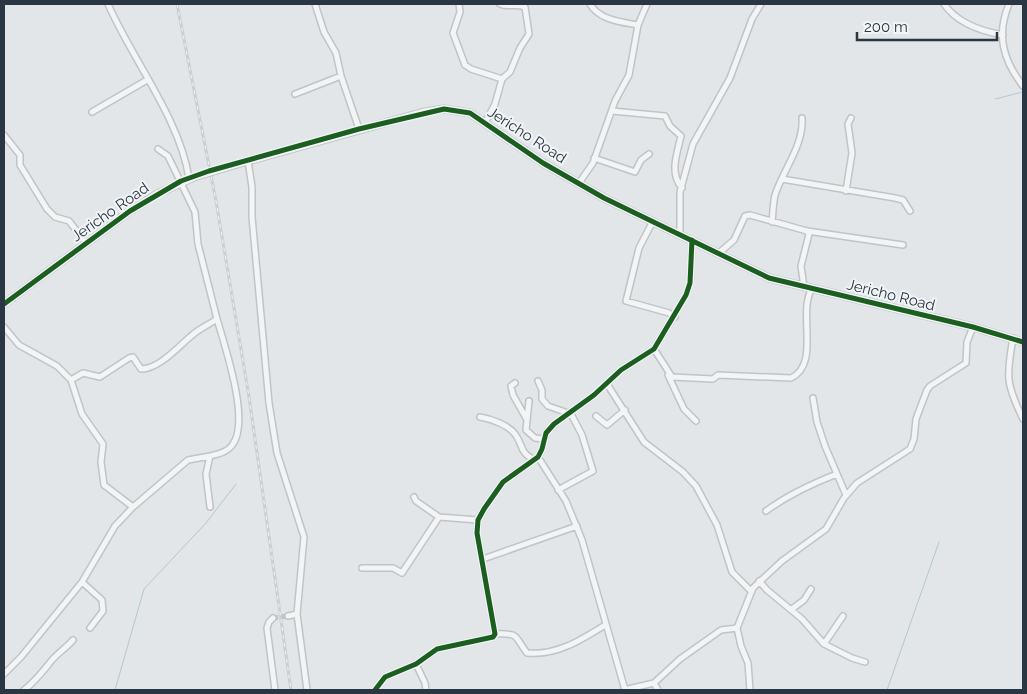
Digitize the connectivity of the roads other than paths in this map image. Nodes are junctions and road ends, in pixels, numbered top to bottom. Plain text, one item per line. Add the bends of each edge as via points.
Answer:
1 (108, 4) edge
2 (315, 4) edge
3 (459, 4) edge
4 (500, 4) edge
5 (590, 4) edge
6 (647, 4) edge
7 (761, 4) edge
8 (944, 4) edge
9 (1009, 4) edge
10 (638, 25) junction
11 (1003, 35) junction
12 (341, 76) junction
13 (502, 79) junction
14 (147, 80) junction
15 (1023, 86) edge
16 (295, 94) dead end
17 (612, 111) junction
18 (92, 112) dead end
19 (802, 118) dead end
20 (851, 118) dead end
21 (485, 123) junction
22 (359, 130) junction
23 (4, 134) edge
24 (158, 149) dead end
25 (649, 154) dead end
26 (594, 158) junction
27 (248, 160) junction
28 (188, 179) junction
29 (782, 179) junction
30 (579, 183) junction
31 (682, 188) junction
32 (846, 191) junction
33 (910, 211) dead end
34 (653, 221) junction
35 (772, 222) junction
36 (807, 231) junction
37 (680, 235) junction
38 (692, 240) junction
39 (86, 243) junction
40 (903, 244) dead end
41 (719, 254) junction
42 (804, 287) junction
43 (812, 288) junction
44 (4, 304) edge
45 (675, 317) junction
46 (217, 319) junction
47 (4, 327) edge
48 (973, 327) junction
49 (1013, 338) junction
50 (1023, 342) edge
51 (654, 348) junction
52 (664, 365) junction
53 (71, 380) junction
54 (538, 381) dead end
55 (515, 382) dead end
56 (607, 384) junction
57 (813, 398) dead end
58 (529, 401) dead end
59 (625, 410) junction
60 (569, 412) junction
61 (596, 416) dead end
62 (480, 417) dead end
63 (526, 418) junction
64 (1023, 419) edge
65 (696, 421) dead end
66 (544, 439) junction
67 (210, 456) junction
68 (535, 458) junction
69 (838, 474) junction
70 (558, 490) junction
71 (846, 494) junction
72 (414, 497) dead end
73 (133, 507) junction
74 (210, 507) dead end
75 (766, 511) dead end
76 (439, 517) junction
77 (478, 520) junction
78 (577, 526) junction
79 (482, 559) junction
80 (362, 568) dead end
81 (759, 581) junction
82 (82, 582) junction
83 (811, 589) dead end
84 (751, 591) junction
85 (792, 609) junction
86 (297, 614) junction
87 (288, 616) tunnel mouth
88 (843, 616) dead end
89 (274, 618) dead end
90 (605, 626) junction
91 (90, 628) dead end
92 (737, 628) junction
93 (495, 634) junction
94 (73, 640) dead end
95 (824, 644) junction
96 (865, 662) dead end
97 (416, 664) junction
98 (4, 674) edge
99 (654, 683) junction
100 (24, 690) edge
101 (276, 690) edge
102 (308, 690) edge
103 (375, 690) edge
104 (426, 690) edge
105 (624, 690) edge
106 (658, 690) edge
107 (750, 690) edge

1 - 14 street
2 - 12 street via 324,32 336,53
3 - 13 street via 460,12 453,33 465,64 471,70
4 - 13 street via 525,7 529,34 510,72
5 - 10 street via 611,19
6 - 10 street
7 - 31 street via 752,19 730,78 693,144
8 - 11 street via 951,14 966,23
9 - 11 street via 1004,16
10 - 17 street via 629,75
11 - 15 street via 1011,70
12 - 16 street
12 - 22 street
13 - 21 street
14 - 18 street
14 - 28 street via 185,156
17 - 26 street
17 - 31 street via 666,116 670,126 681,136 674,170 675,180
19 - 29 street via 796,145
20 - 32 street via 848,124 852,153
21 - 22 street, Jericho Road via 470,113 444,109
21 - 30 street, Jericho Road via 543,163
22 - 27 street, Jericho Road
23 - 39 street via 20,155 20,165 47,210 55,217 69,221
24 - 28 street
25 - 26 street via 641,160 636,172
26 - 30 street
27 - 28 street, Jericho Road, bridge
27 - 86 street via 272,420 284,477 304,537
28 - 39 street, Jericho Road via 130,211
28 - 46 street via 198,244
29 - 32 street
29 - 35 street
30 - 34 street, Jericho Road
31 - 37 street
32 - 33 street via 903,200
34 - 37 street, Jericho Road
34 - 45 street via 639,248 626,301
35 - 36 street
35 - 41 street via 745,216 734,240
36 - 40 street
36 - 42 street via 801,266
37 - 38 street, Jericho Road
38 - 41 street, Jericho Road
38 - 45 street via 690,283
39 - 44 street, Jericho Road
41 - 42 street, Jericho Road via 769,278
42 - 43 street, Jericho Road
43 - 48 street, Jericho Road
43 - 52 street via 806,306 807,354 796,376 718,375 704,380 672,377
45 - 51 street
46 - 53 street via 190,336 170,356 147,368 141,369 133,357 100,377 83,372
46 - 67 street via 236,396 238,430 230,448
47 - 53 street via 20,345 57,366
48 - 49 street, Jericho Road
48 - 71 street via 964,365 930,386 923,398 910,449
49 - 50 street, Jericho Road
49 - 64 street via 1009,386
51 - 52 street
51 - 56 street
52 - 65 street via 676,395
53 - 73 street via 82,414 103,444 104,485
54 - 60 street via 542,399 548,406
55 - 63 street via 511,386 513,395
56 - 59 street
56 - 60 street
57 - 69 street via 817,422
58 - 63 street
59 - 61 street via 607,425
59 - 84 street via 644,442 696,486 717,525 732,572
60 - 66 street via 554,424
60 - 70 street via 582,435 593,471
62 - 68 street via 497,421 510,430 524,454
63 - 66 street via 526,430 535,438
66 - 68 street
67 - 73 street via 188,460
67 - 74 street via 206,474
68 - 70 street
68 - 77 street via 498,487
69 - 71 street
69 - 75 street via 805,486
70 - 78 street
71 - 81 street via 826,529
72 - 76 street
73 - 82 street via 115,526
76 - 77 street
76 - 80 street via 403,572 392,568
77 - 79 street
78 - 79 street
78 - 90 street via 602,606
79 - 93 street
81 - 84 street
81 - 85 street
82 - 91 street via 102,600 103,611
82 - 98 street
83 - 85 street via 804,600
84 - 92 street
85 - 95 street
86 - 87 street
86 - 102 street
88 - 95 street
89 - 101 street via 268,628
90 - 93 street via 565,648 546,653 528,653 518,636 512,633
90 - 105 street
92 - 99 street via 721,630 680,659
92 - 107 street via 740,646 748,663
93 - 97 street via 491,639 437,649
94 - 100 street
95 - 96 street
97 - 103 street via 385,677
97 - 104 street
99 - 105 street
99 - 106 street

